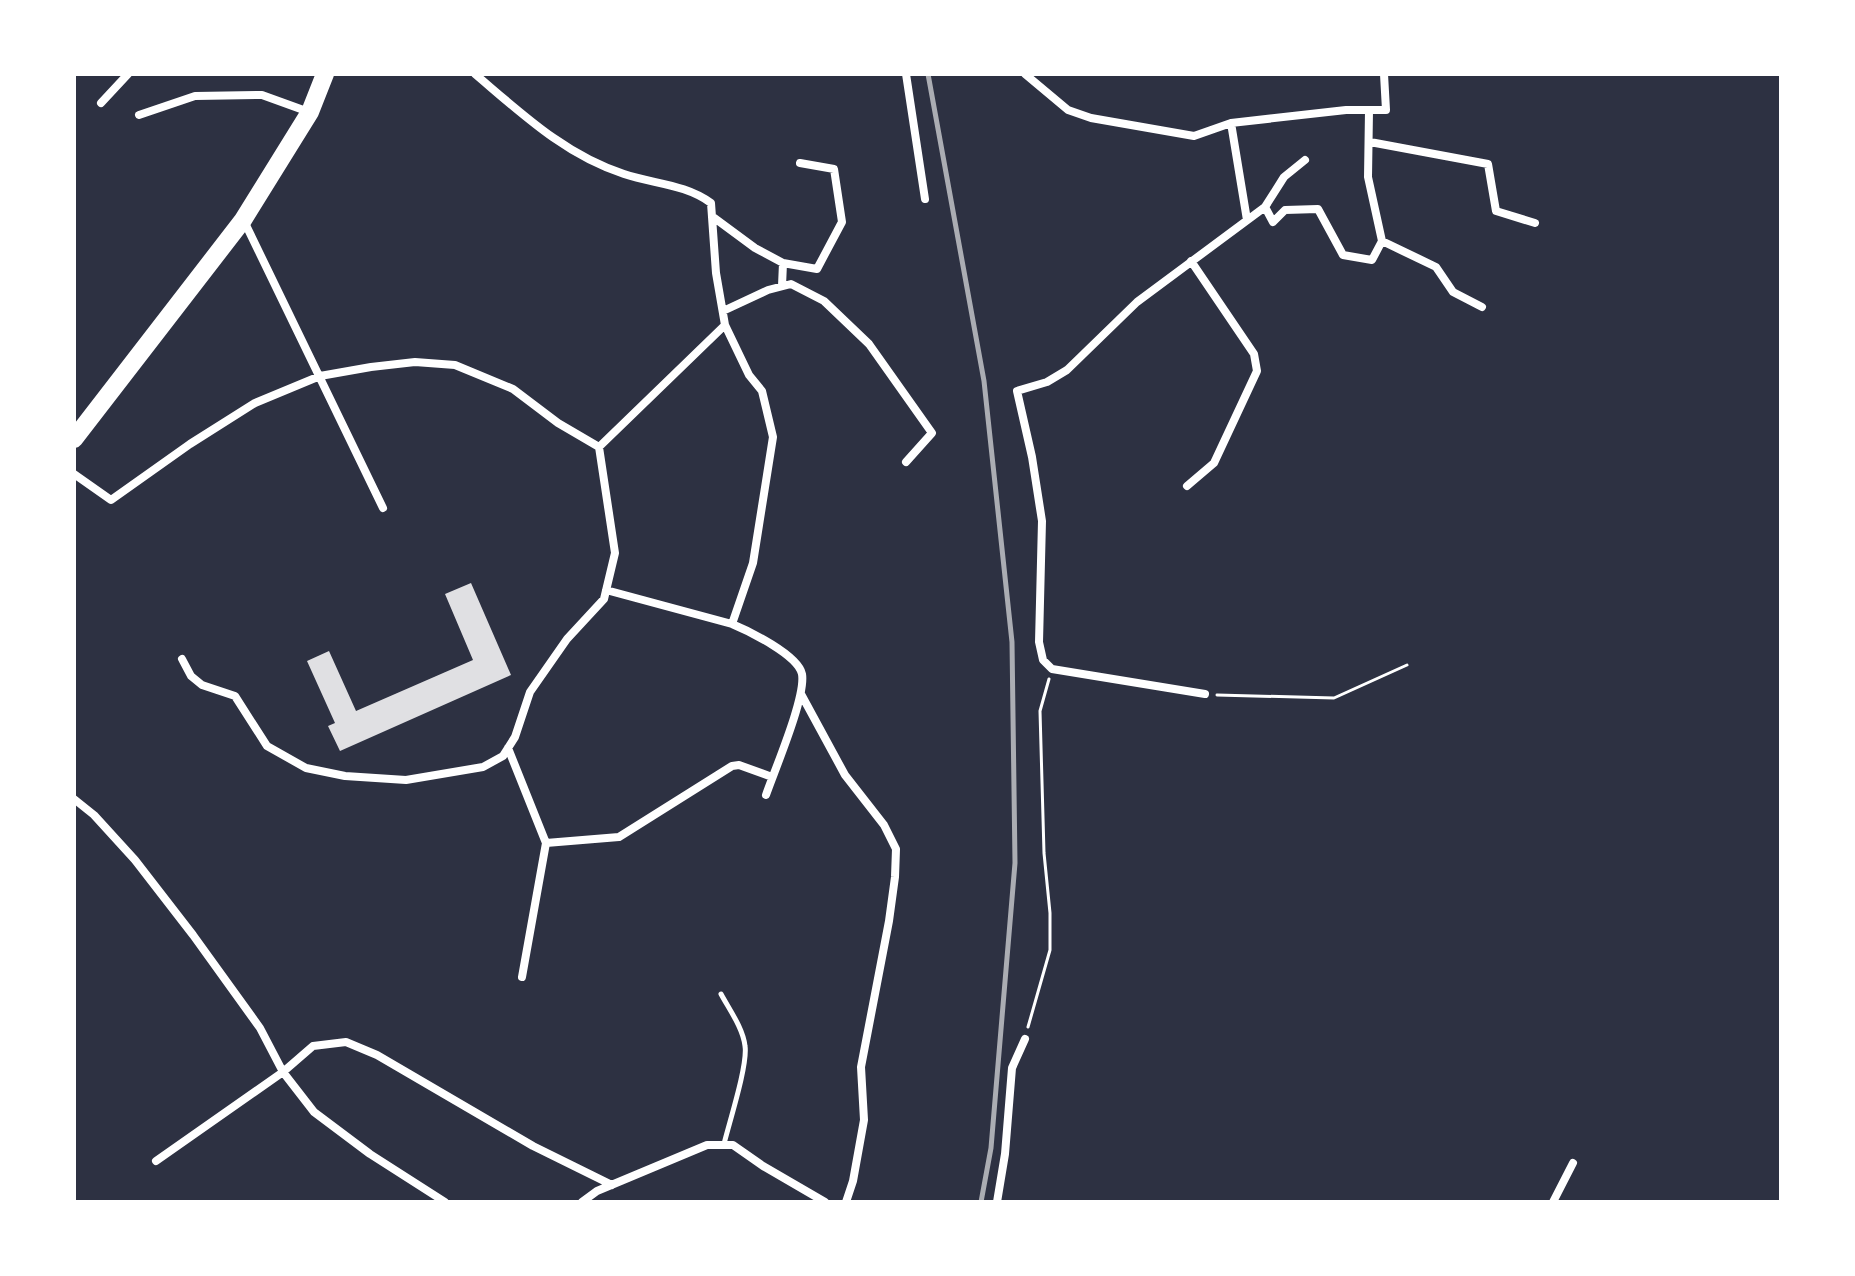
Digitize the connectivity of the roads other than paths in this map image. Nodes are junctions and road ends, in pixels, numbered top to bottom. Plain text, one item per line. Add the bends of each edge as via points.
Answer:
1 (128, 74) edge
2 (325, 74) edge
3 (475, 74) edge
4 (906, 74) edge
5 (1025, 74) edge
6 (1384, 74) edge
7 (101, 103) dead end
8 (1369, 111) junction
9 (310, 112) junction
10 (139, 115) dead end
11 (1231, 123) junction
12 (1370, 142) junction
13 (1305, 160) dead end
14 (800, 163) dead end
15 (925, 199) dead end
16 (1265, 207) junction
17 (713, 217) junction
18 (243, 220) junction
19 (1247, 220) junction
20 (1535, 223) dead end
21 (1382, 241) junction
22 (1191, 261) junction
23 (783, 263) junction
24 (782, 286) junction
25 (1482, 307) dead end
26 (723, 311) junction
27 (725, 325) junction
28 (320, 376) junction
29 (74, 439) edge
30 (599, 447) junction
31 (906, 462) dead end
32 (74, 474) edge
33 (1187, 486) dead end
34 (383, 508) dead end
35 (606, 590) junction
36 (732, 624) junction
37 (182, 659) dead end
38 (801, 694) junction
39 (1205, 694) road end
40 (508, 748) junction
41 (772, 777) junction
42 (766, 795) dead end
43 (74, 799) edge
44 (546, 843) junction
45 (522, 977) dead end
46 (721, 994) dead end
47 (1025, 1039) road end
48 (283, 1072) junction
49 (724, 1145) junction
50 (156, 1161) dead end
51 (1573, 1163) dead end
52 (612, 1185) junction
53 (445, 1202) edge
54 (582, 1202) edge
55 (825, 1202) edge
56 (846, 1202) edge
57 (997, 1202) edge
58 (1553, 1202) edge

1 - 7 street
2 - 9 highway
3 - 17 street via 543,132 586,158 623,174 695,191 711,203
4 - 15 street
5 - 11 street via 1068,110 1091,118 1194,136
6 - 8 street via 1386,110
8 - 11 street
8 - 12 street
9 - 10 street via 262,95 195,96
9 - 18 highway
11 - 19 street
12 - 20 street via 1488,164 1496,211
12 - 21 street via 1368,177
13 - 16 street via 1284,177
14 - 23 street via 834,169 842,222 817,269
16 - 19 street
16 - 21 street via 1273,222 1285,210 1318,209 1343,255 1372,260
17 - 23 street
17 - 26 street
18 - 28 street
18 - 29 highway
19 - 22 street
21 - 25 street via 1436,267 1453,292
22 - 33 street via 1254,354 1257,371 1214,463
22 - 39 street via 1137,302 1067,370 1017,391 1042,521 1043,660 1052,669
23 - 24 street
24 - 26 street
24 - 31 street via 791,284 824,301 893,375 932,433
26 - 27 street
27 - 30 street
27 - 36 street via 762,391 773,437 753,563
28 - 30 street via 415,362 455,365 513,389
28 - 32 street via 255,403 111,500
28 - 34 street
30 - 35 street via 615,553
35 - 36 street
35 - 40 street via 530,692
36 - 38 street via 794,659 802,673
37 - 40 street via 202,685 235,696 267,746 306,768 406,780 483,767
38 - 41 street
38 - 56 street via 845,775 896,849 889,921 861,1067 864,1120
40 - 44 street
41 - 42 street
41 - 44 street via 732,766 619,837
43 - 48 street via 135,860 184,922 260,1028
44 - 45 street
46 - 49 lane via 745,1046
47 - 57 street via 1012,1068
48 - 50 street
48 - 52 street via 313,1046 346,1042
48 - 53 street via 314,1112
49 - 52 street via 707,1145
49 - 55 street via 733,1145
51 - 58 street
52 - 54 street

